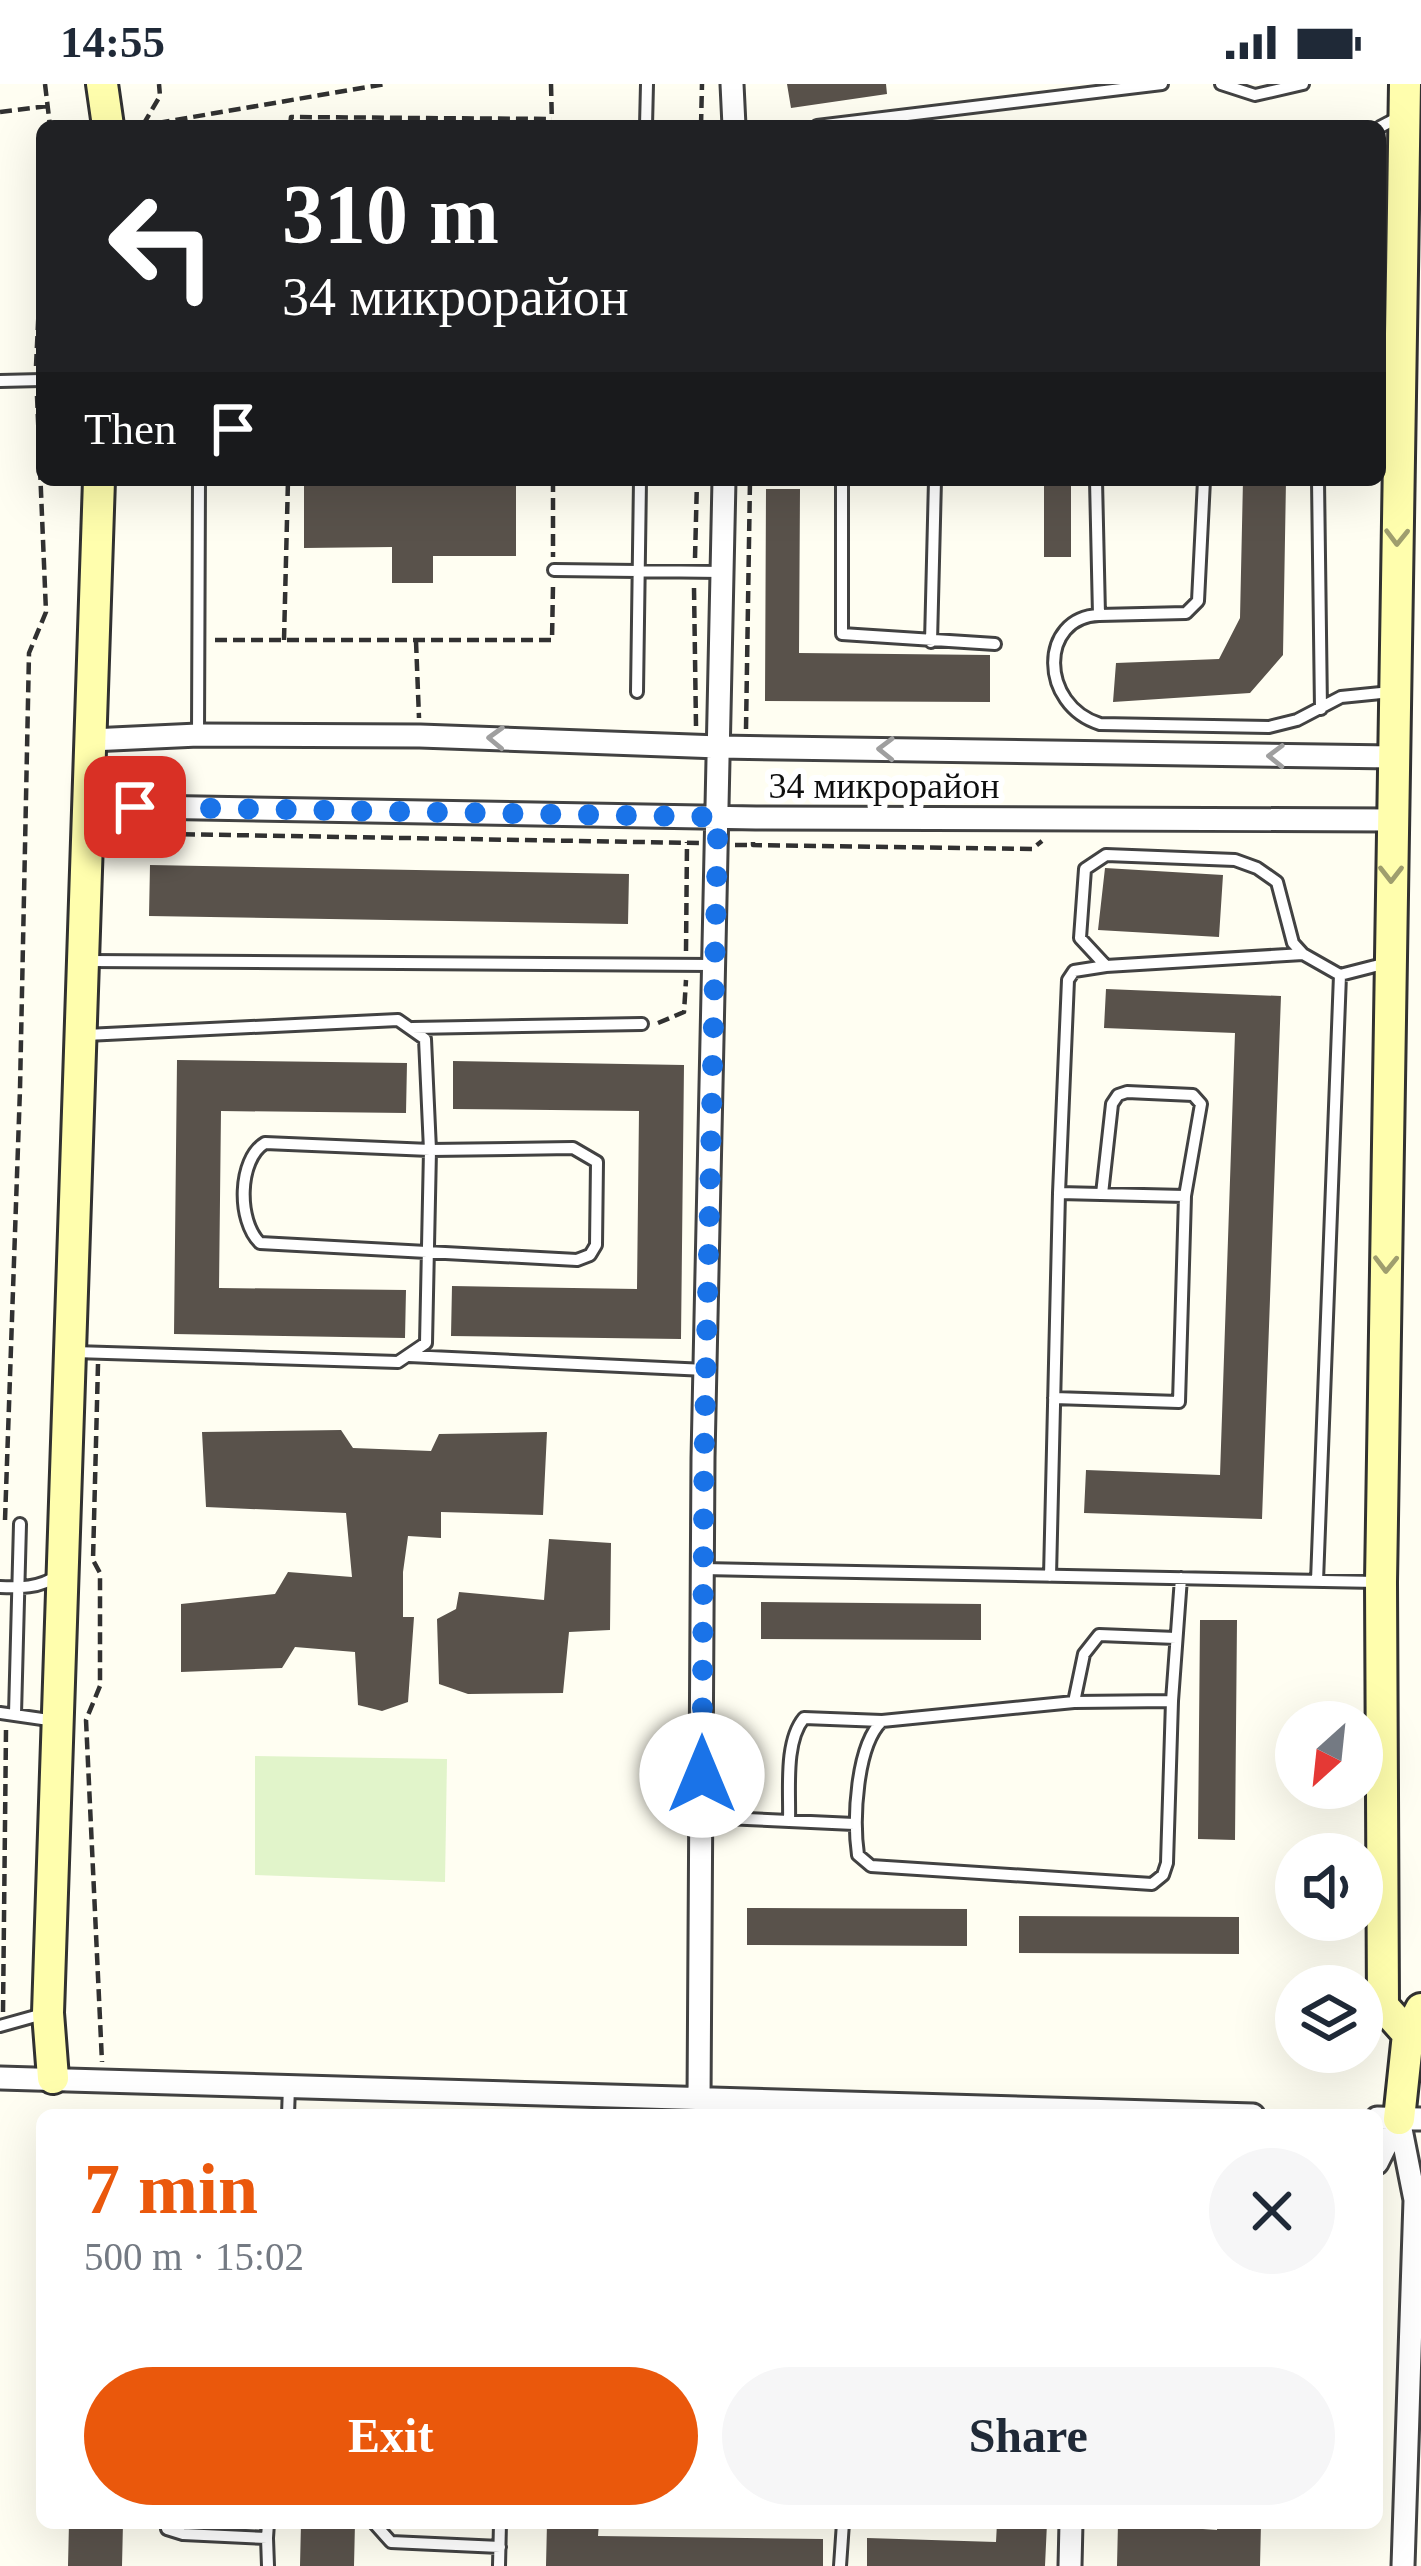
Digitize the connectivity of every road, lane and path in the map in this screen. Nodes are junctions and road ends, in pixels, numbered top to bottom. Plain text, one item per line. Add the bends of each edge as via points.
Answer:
1 (45, 84) edge
2 (159, 84) edge
3 (385, 84) edge
4 (551, 84) edge
5 (647, 84) edge
6 (702, 84) edge
7 (732, 84) edge
8 (1162, 84) edge
9 (1221, 84) edge
10 (1303, 84) edge
11 (48, 106) junction
12 (1396, 108) edge
13 (0, 112) edge
14 (49, 120) edge
15 (146, 120) edge
16 (177, 120) edge
17 (291, 120) edge
18 (422, 120) edge
19 (552, 120) edge
20 (646, 120) edge
21 (701, 120) edge
22 (734, 120) edge
23 (866, 120) edge
24 (36, 380) edge
25 (0, 381) edge
26 (42, 486) edge
27 (99, 486) edge
28 (199, 486) edge
29 (288, 486) edge
30 (553, 486) edge
31 (640, 486) edge
32 (697, 486) edge
33 (724, 486) edge
34 (750, 486) edge
35 (842, 486) edge
36 (935, 486) edge
37 (1096, 486) edge
38 (1204, 486) edge
39 (1318, 486) edge
40 (554, 570) junction
41 (722, 572) junction
42 (694, 573) junction
43 (638, 574) junction
44 (1099, 614) junction
45 (198, 640) junction
46 (284, 640) junction
47 (416, 641) junction
48 (931, 642) junction
49 (995, 644) dead end
50 (637, 692) dead end
51 (1395, 692) junction
52 (1321, 709) junction
53 (198, 735) junction
54 (420, 736) junction
55 (91, 740) junction
56 (696, 746) junction
57 (719, 747) junction
58 (746, 747) junction
59 (1393, 757) junction
60 (718, 817) junction
61 (756, 818) junction
62 (1069, 818) junction
63 (88, 819) junction
64 (1391, 820) junction
65 (1303, 954) junction
66 (83, 961) junction
67 (1390, 962) junction
68 (686, 964) junction
69 (716, 965) junction
70 (1106, 966) junction
71 (1340, 976) junction
72 (642, 1024) joint
73 (410, 1028) junction
74 (81, 1036) junction
75 (430, 1150) junction
76 (1059, 1193) junction
77 (1102, 1195) junction
78 (1184, 1196) junction
79 (425, 1250) junction
80 (85, 1352) junction
81 (408, 1356) junction
82 (706, 1370) junction
83 (1054, 1398) junction
84 (5, 1520) dead end
85 (20, 1524) dead end
86 (703, 1569) junction
87 (63, 1570) junction
88 (1050, 1576) junction
89 (1181, 1578) junction
90 (1317, 1581) junction
91 (1381, 1582) junction
92 (0, 1587) edge
93 (20, 1588) junction
94 (1176, 1638) junction
95 (1172, 1701) junction
96 (1074, 1702) junction
97 (7, 1714) edge
98 (57, 1721) junction
99 (882, 1721) junction
100 (702, 1816) junction
101 (789, 1821) junction
102 (854, 1824) junction
103 (48, 2013) junction
104 (1415, 2022) edge
105 (2, 2025) edge
106 (0, 2078) edge
107 (53, 2078) junction
108 (103, 2080) junction
109 (289, 2086) junction
110 (699, 2101) junction
111 (651, 2107) edge
112 (288, 2109) edge
113 (796, 2109) edge
114 (1399, 2119) edge
115 (1383, 2151) edge
116 (167, 2529) edge
117 (268, 2529) edge
118 (379, 2529) edge
119 (500, 2529) edge
120 (843, 2529) edge
121 (1071, 2529) edge
122 (267, 2539) junction
123 (500, 2547) junction
124 (268, 2566) edge
125 (499, 2566) edge
126 (840, 2566) edge
127 (1070, 2566) edge
128 (1403, 2566) edge

1 - 11 path
2 - 15 path
3 - 16 path
4 - 19 path
5 - 20 lane
6 - 21 path
7 - 22 street
8 - 23 lane
9 - 10 lane via 1255,95
11 - 13 path
11 - 14 path
12 -> 51 street
17 - 18 path
24 - 25 lane
26 - 84 path via 46,612 29,653
27 - 55 street
28 - 45 lane
29 - 46 path
30 - 40 path
31 - 43 lane
32 - 42 path
33 - 41 street
34 - 58 path
35 - 48 lane via 842,634
36 - 48 lane
37 - 44 lane
38 - 44 lane via 1198,601 1186,613
39 - 52 lane
40 - 43 lane
40 - 47 path via 552,640
41 - 42 lane
41 - 57 street
42 - 43 lane
42 - 56 path
43 - 50 lane
44 - 52 lane via 1081,615 1064,629 1055,657 1061,697 1079,717 1269,727
45 - 46 path
45 - 53 lane
46 - 47 path
47 - 54 path
48 - 49 lane
51 - 52 lane via 1341,698
51 - 59 street
53 - 54 street
53 - 55 street
56 -> 54 street
55 - 63 street
56 - 57 street
57 - 58 street
57 - 60 street
59 -> 58 street
59 - 64 street
60 - 61 street, 34 микрорайон
60 - 63 street, 34 микрорайон
60 - 69 street
61 - 62 street, 34 микрорайон
61 - 62 path via 753,845 1032,849
62 - 64 street, 34 микрорайон
63 - 66 street
63 - 68 path via 691,843
64 -> 67 street
65 - 70 lane
65 - 70 lane via 1277,882 1257,868 1235,860 1106,855 1085,869 1080,938
65 - 71 lane
66 - 68 lane
66 - 74 street
67 - 71 lane
67 -> 91 street
68 - 69 lane
68 - 72 path via 684,1012
69 - 82 street
70 - 76 lane via 1074,971 1069,980
71 - 90 lane
72 - 73 lane
73 - 74 lane via 398,1020
73 - 75 lane via 425,1039
74 - 80 street
75 - 79 lane
75 - 79 lane via 585,1153 597,1162 596,1245 577,1260
75 - 79 lane via 266,1143 247,1163 246,1222 260,1243
76 - 77 lane
76 - 83 lane
77 - 78 lane
77 - 78 lane via 1112,1104 1127,1092 1193,1095 1201,1103
78 - 83 lane via 1179,1402
79 - 81 lane via 426,1343
80 - 81 lane via 398,1362
80 - 87 street
80 - 108 path via 93,1560 100,1573 100,1686 86,1720
81 - 82 lane
82 - 86 street
83 - 88 lane
85 - 93 lane
86 - 88 lane
86 - 100 street
87 - 93 lane
87 - 98 street
88 - 89 lane
89 - 90 lane
89 - 94 lane
90 - 91 lane
91 - 104 street via 1383,2006
92 - 93 lane
93 - 97 lane
94 - 95 lane
94 - 96 lane via 1099,1636 1084,1654
95 - 96 lane
95 - 102 lane via 1167,1863 1152,1884 871,1866 858,1855
96 - 99 lane
97 - 98 lane
97 - 105 path
98 - 103 street
99 - 101 lane via 799,1723
99 - 102 lane via 868,1741
100 - 101 lane
100 - 110 street
101 - 102 lane
103 - 105 lane
103 - 107 street
104 - 114 street
106 - 107 street
107 - 108 street
108 - 109 street
109 - 111 street
109 - 112 lane
110 - 111 street
110 - 113 street
114 - 115 street
114 - 128 street via 1415,2200
116 - 122 lane
117 - 122 lane
118 - 123 lane via 391,2542
119 - 123 lane
120 - 126 lane
121 - 127 street
122 - 124 lane
123 - 125 lane

